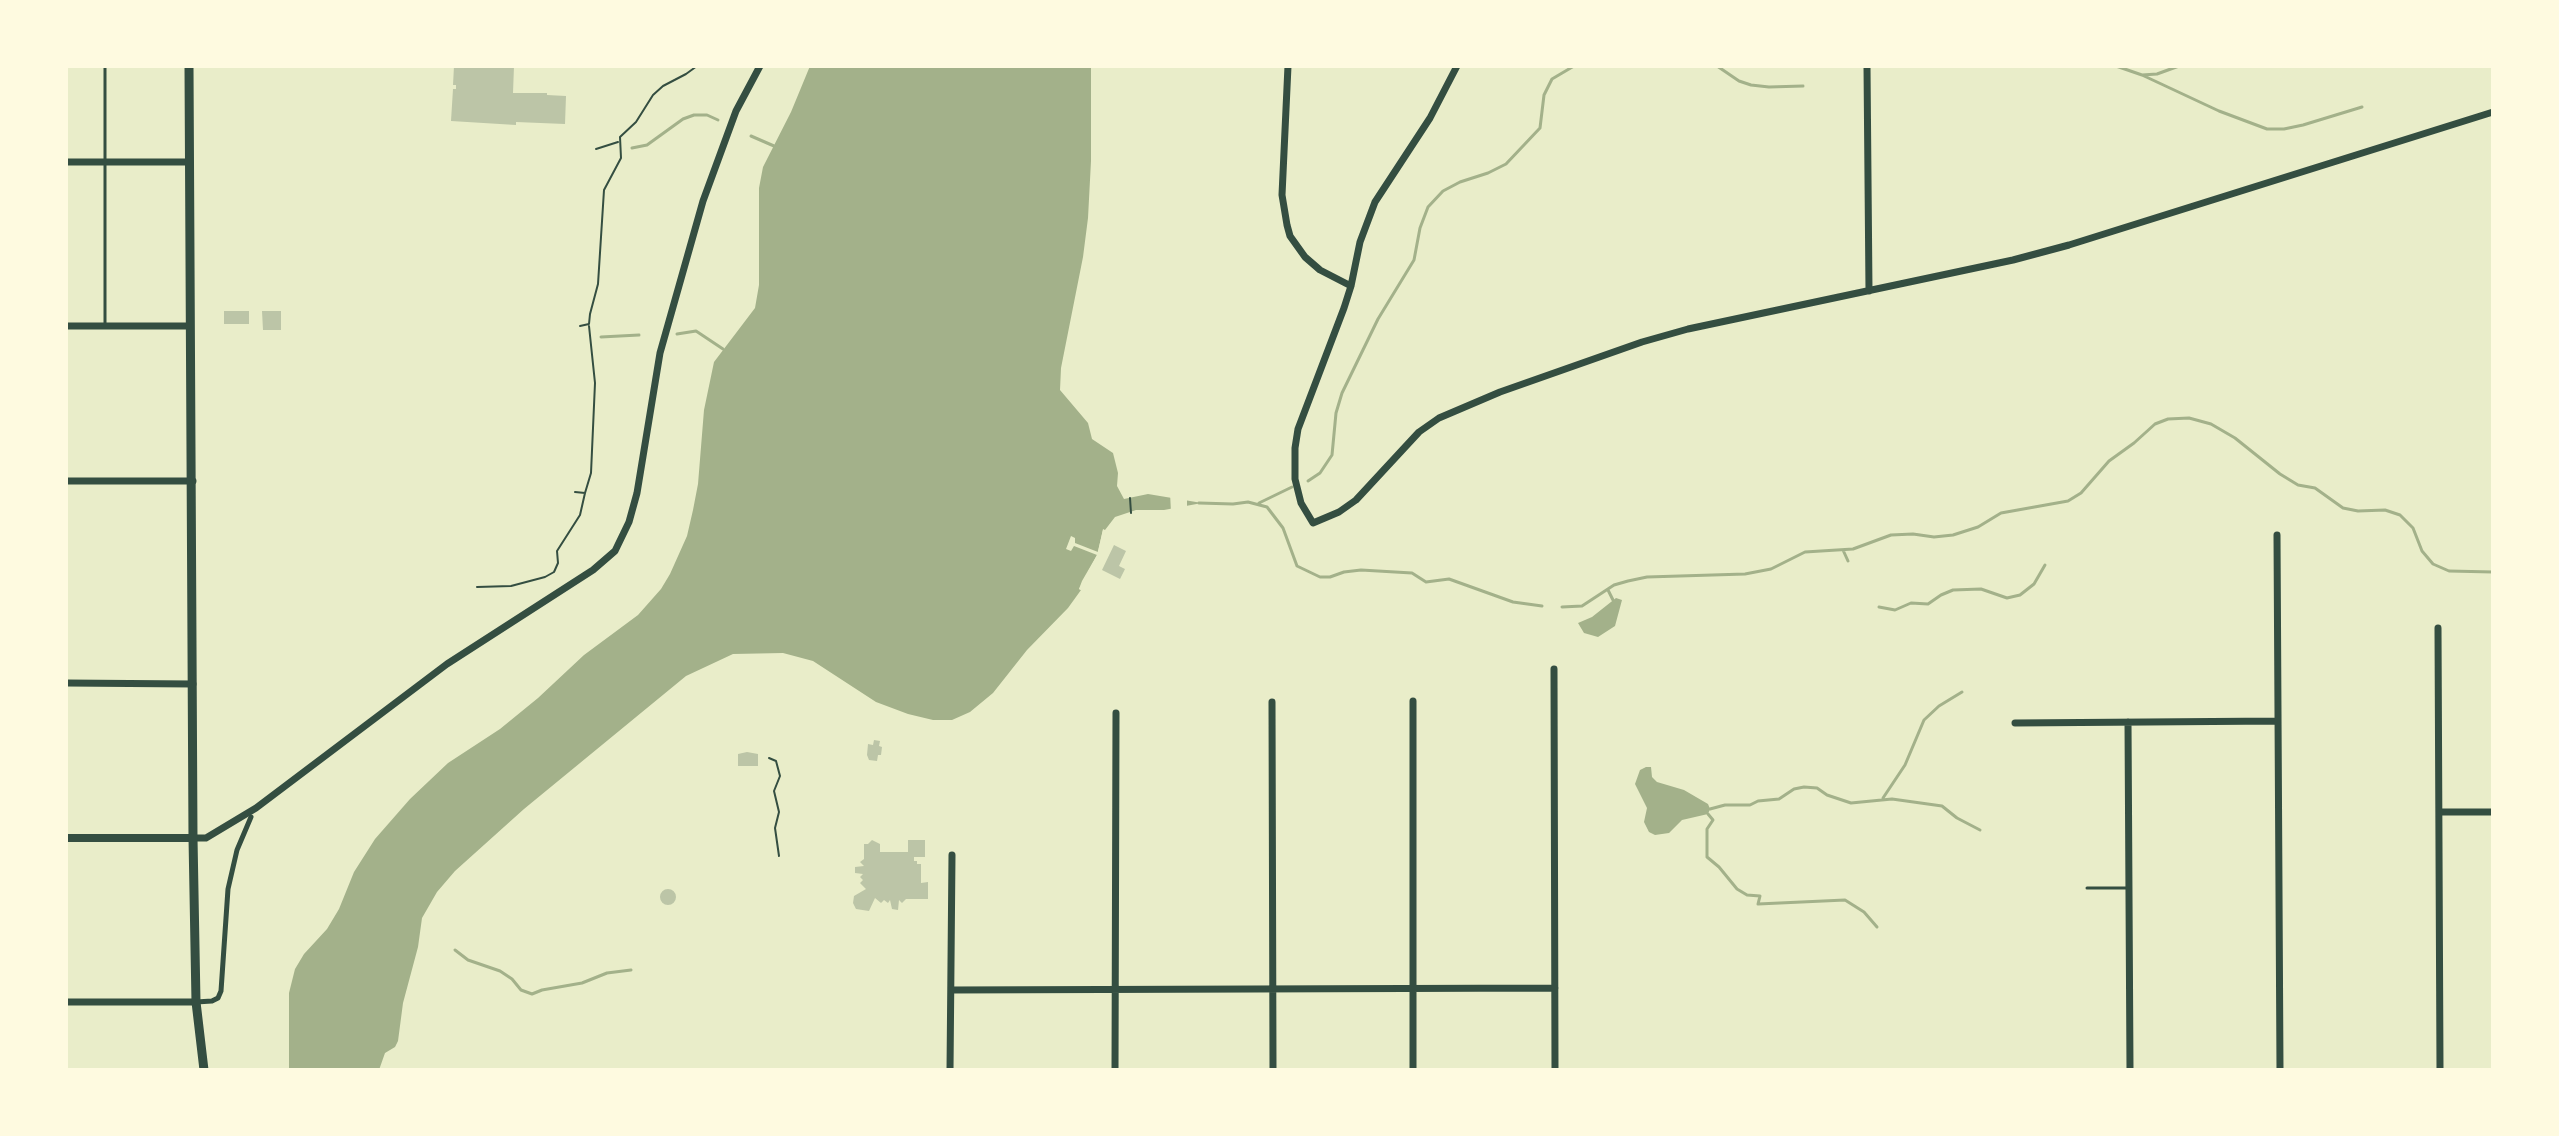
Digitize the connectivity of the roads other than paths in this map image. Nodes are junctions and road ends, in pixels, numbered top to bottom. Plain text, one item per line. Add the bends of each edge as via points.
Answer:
1 (105, 66) edge
2 (189, 66) edge
3 (760, 66) edge
4 (1288, 66) edge
5 (1457, 66) edge
6 (1867, 66) edge
7 (2493, 112) edge
8 (66, 162) edge
9 (105, 162) junction
10 (189, 162) junction
11 (1351, 286) junction
12 (1869, 291) junction
13 (66, 326) edge
14 (105, 326) junction
15 (190, 326) junction
16 (66, 481) edge
17 (193, 481) junction
18 (2277, 535) dead end
19 (2438, 628) dead end
20 (1554, 669) dead end
21 (66, 683) edge
22 (193, 684) junction
23 (1413, 701) dead end
24 (1272, 702) dead end
25 (1116, 713) dead end
26 (2278, 721) junction
27 (2128, 722) junction
28 (2015, 723) dead end
29 (2439, 812) junction
30 (2493, 812) edge
31 (251, 817) dead end
32 (66, 838) edge
33 (193, 838) junction
34 (952, 855) dead end
35 (2087, 888) dead end
36 (2129, 888) junction
37 (1413, 988) junction
38 (1555, 988) junction
39 (1115, 989) junction
40 (1273, 989) junction
41 (951, 990) junction
42 (66, 1002) edge
43 (196, 1002) junction
44 (204, 1070) edge
45 (950, 1070) edge
46 (1115, 1070) edge
47 (1273, 1070) edge
48 (1413, 1070) edge
49 (1555, 1070) edge
50 (2130, 1070) edge
51 (2280, 1070) edge
52 (2440, 1070) edge

1 - 9 lane
2 - 10 main road
3 - 33 street via 736,111 703,201 660,353 637,493 615,551 447,664 256,808 206,838
4 - 11 street via 1282,195 1287,225 1305,257
5 - 11 street via 1375,202
6 - 12 street
7 - 12 street via 2069,245
8 - 9 street
9 - 10 street
9 - 14 lane
10 - 15 main road
11 - 12 street via 1297,435 1295,479 1313,523 1356,500 1419,432 1500,392 1688,329
13 - 14 street
14 - 15 street
15 - 17 main road
16 - 17 street
17 - 22 main road
18 - 26 street
19 - 29 street
20 - 38 street
21 - 22 street
22 - 33 main road
23 - 37 street
24 - 40 street
25 - 39 street
26 - 27 street
26 - 51 street
27 - 28 street
27 - 36 street
29 - 30 street
29 - 52 street
31 - 43 street via 230,879 221,991 212,1001
32 - 33 street
33 - 43 main road
34 - 41 street
35 - 36 lane
36 - 50 street
37 - 38 street
37 - 40 street
37 - 48 street
38 - 49 street
39 - 40 street
39 - 41 street
39 - 46 street
40 - 47 street
41 - 45 street
42 - 43 street
43 - 44 main road

